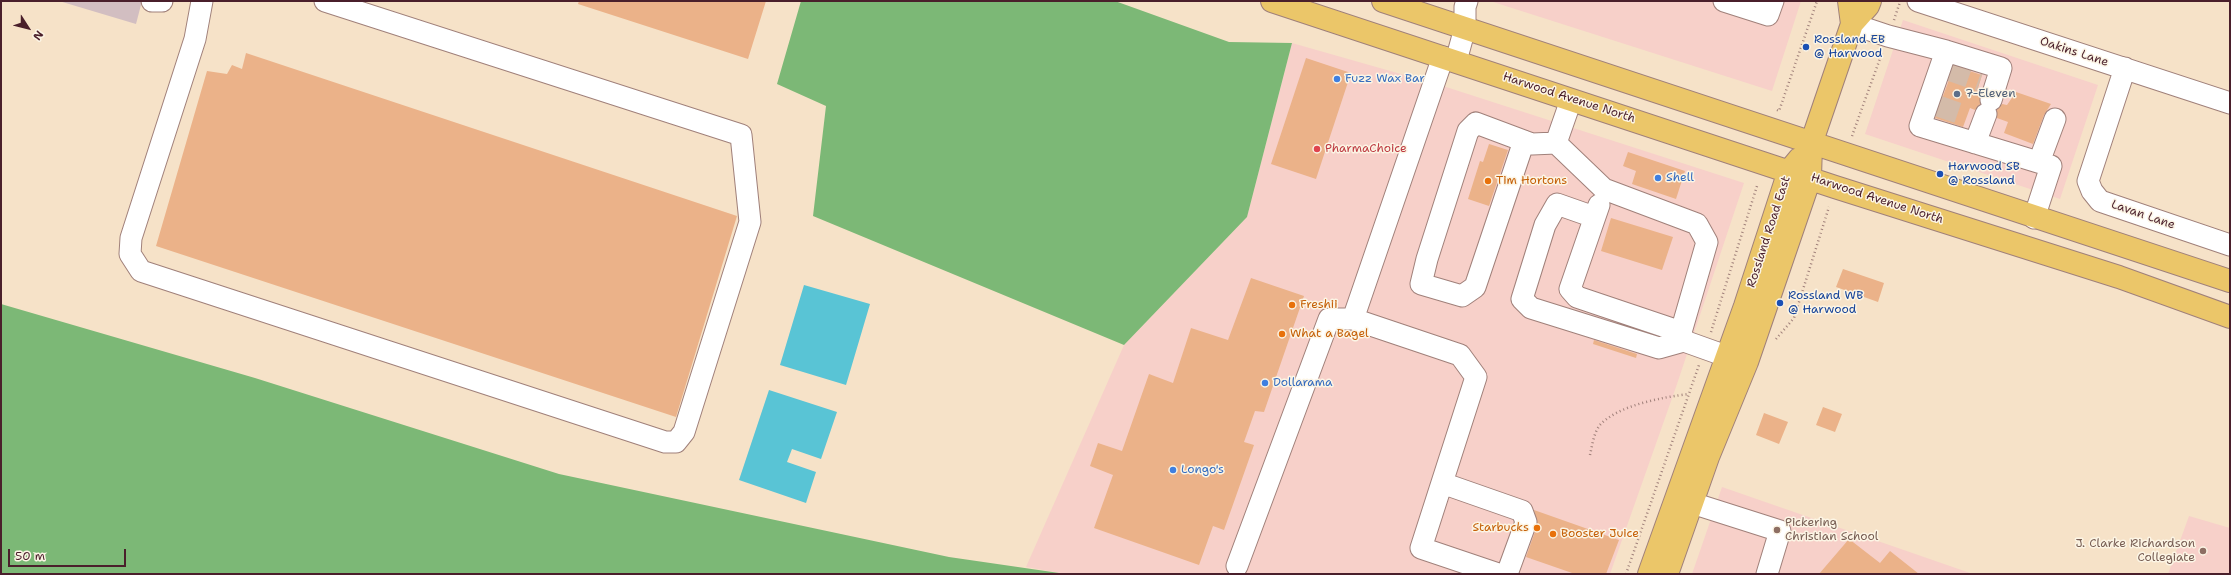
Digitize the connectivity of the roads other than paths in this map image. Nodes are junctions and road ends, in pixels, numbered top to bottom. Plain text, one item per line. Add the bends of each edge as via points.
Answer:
1 (152, 1) edge
2 (162, 1) edge
3 (202, 1) edge
4 (326, 1) edge
5 (1272, 1) edge
6 (1383, 1) edge
7 (1724, 1) edge
8 (1773, 1) edge
9 (1849, 1) edge
10 (1870, 1) edge
11 (1918, 1) edge
12 (1466, 12) edge
13 (1852, 24) junction
14 (1449, 59) junction
15 (1945, 63) junction
16 (2124, 68) junction
17 (1571, 100) junction
18 (2230, 103) edge
19 (2055, 119) dead end
20 (1524, 141) junction
21 (1556, 143) junction
22 (1975, 143) junction
23 (1811, 144) junction
24 (2039, 162) junction
25 (1789, 170) junction
26 (1810, 178) junction
27 (1604, 189) junction
28 (1594, 217) junction
29 (2034, 218) junction
30 (2230, 244) edge
31 (2230, 282) edge
32 (2230, 317) edge
33 (1353, 319) junction
34 (1683, 336) junction
35 (1726, 356) junction
36 (1442, 483) junction
37 (1692, 503) junction
38 (1237, 566) dead end
39 (1498, 574) edge
40 (1507, 574) edge
41 (1649, 574) edge
42 (1667, 574) edge
43 (1767, 574) edge

1 - 2 street
3 - 4 street via 194,42 131,238 130,254 141,271 666,442 676,442 684,432 750,222 740,135
5 - 14 main road, Harwood Avenue North
6 - 12 main road via 1431,16
7 - 8 street via 1768,15
9 - 13 main road
10 - 13 main road
11 - 16 street, Oakins Lane
12 - 14 street
12 - 23 main road
13 - 15 street via 1888,36
13 - 23 main road
14 - 17 main road, Harwood Avenue North
14 - 33 street
15 - 22 street via 1933,104 1920,126
15 - 22 street via 2001,68 1984,103
16 - 18 street, Oakins Lane
16 - 30 street, Lavan Lane via 2088,181 2092,191 2100,201
17 - 21 street
17 - 25 main road, Harwood Avenue North
19 - 24 street
20 - 20 street via 1476,124 1468,131 1421,284 1462,296 1475,287
20 - 21 street via 1532,144
21 - 27 street
22 - 24 street
23 - 25 main road, Rossland Road East
23 - 26 main road, Rossland Road East
23 - 29 main road
24 - 29 street via 2052,166
25 - 26 main road, Harwood Avenue North
25 - 35 main road, Rossland Road East
26 - 32 main road, Harwood Avenue North via 2119,277
26 - 37 main road, Rossland Road East via 1747,362
27 - 28 street
27 - 34 street via 1697,224 1707,242
28 - 34 street via 1570,289 1577,297
28 - 34 street via 1557,204 1545,225 1522,299 1531,308 1659,348
29 - 31 main road
33 - 36 street via 1460,355 1476,378
33 - 38 street via 1329,319
34 - 35 street via 1705,350
35 - 41 main road, Rossland Road East
36 - 39 street via 1421,548
36 - 40 street via 1522,511 1526,522
37 - 42 main road, Rossland Road East
37 - 43 street via 1780,531

